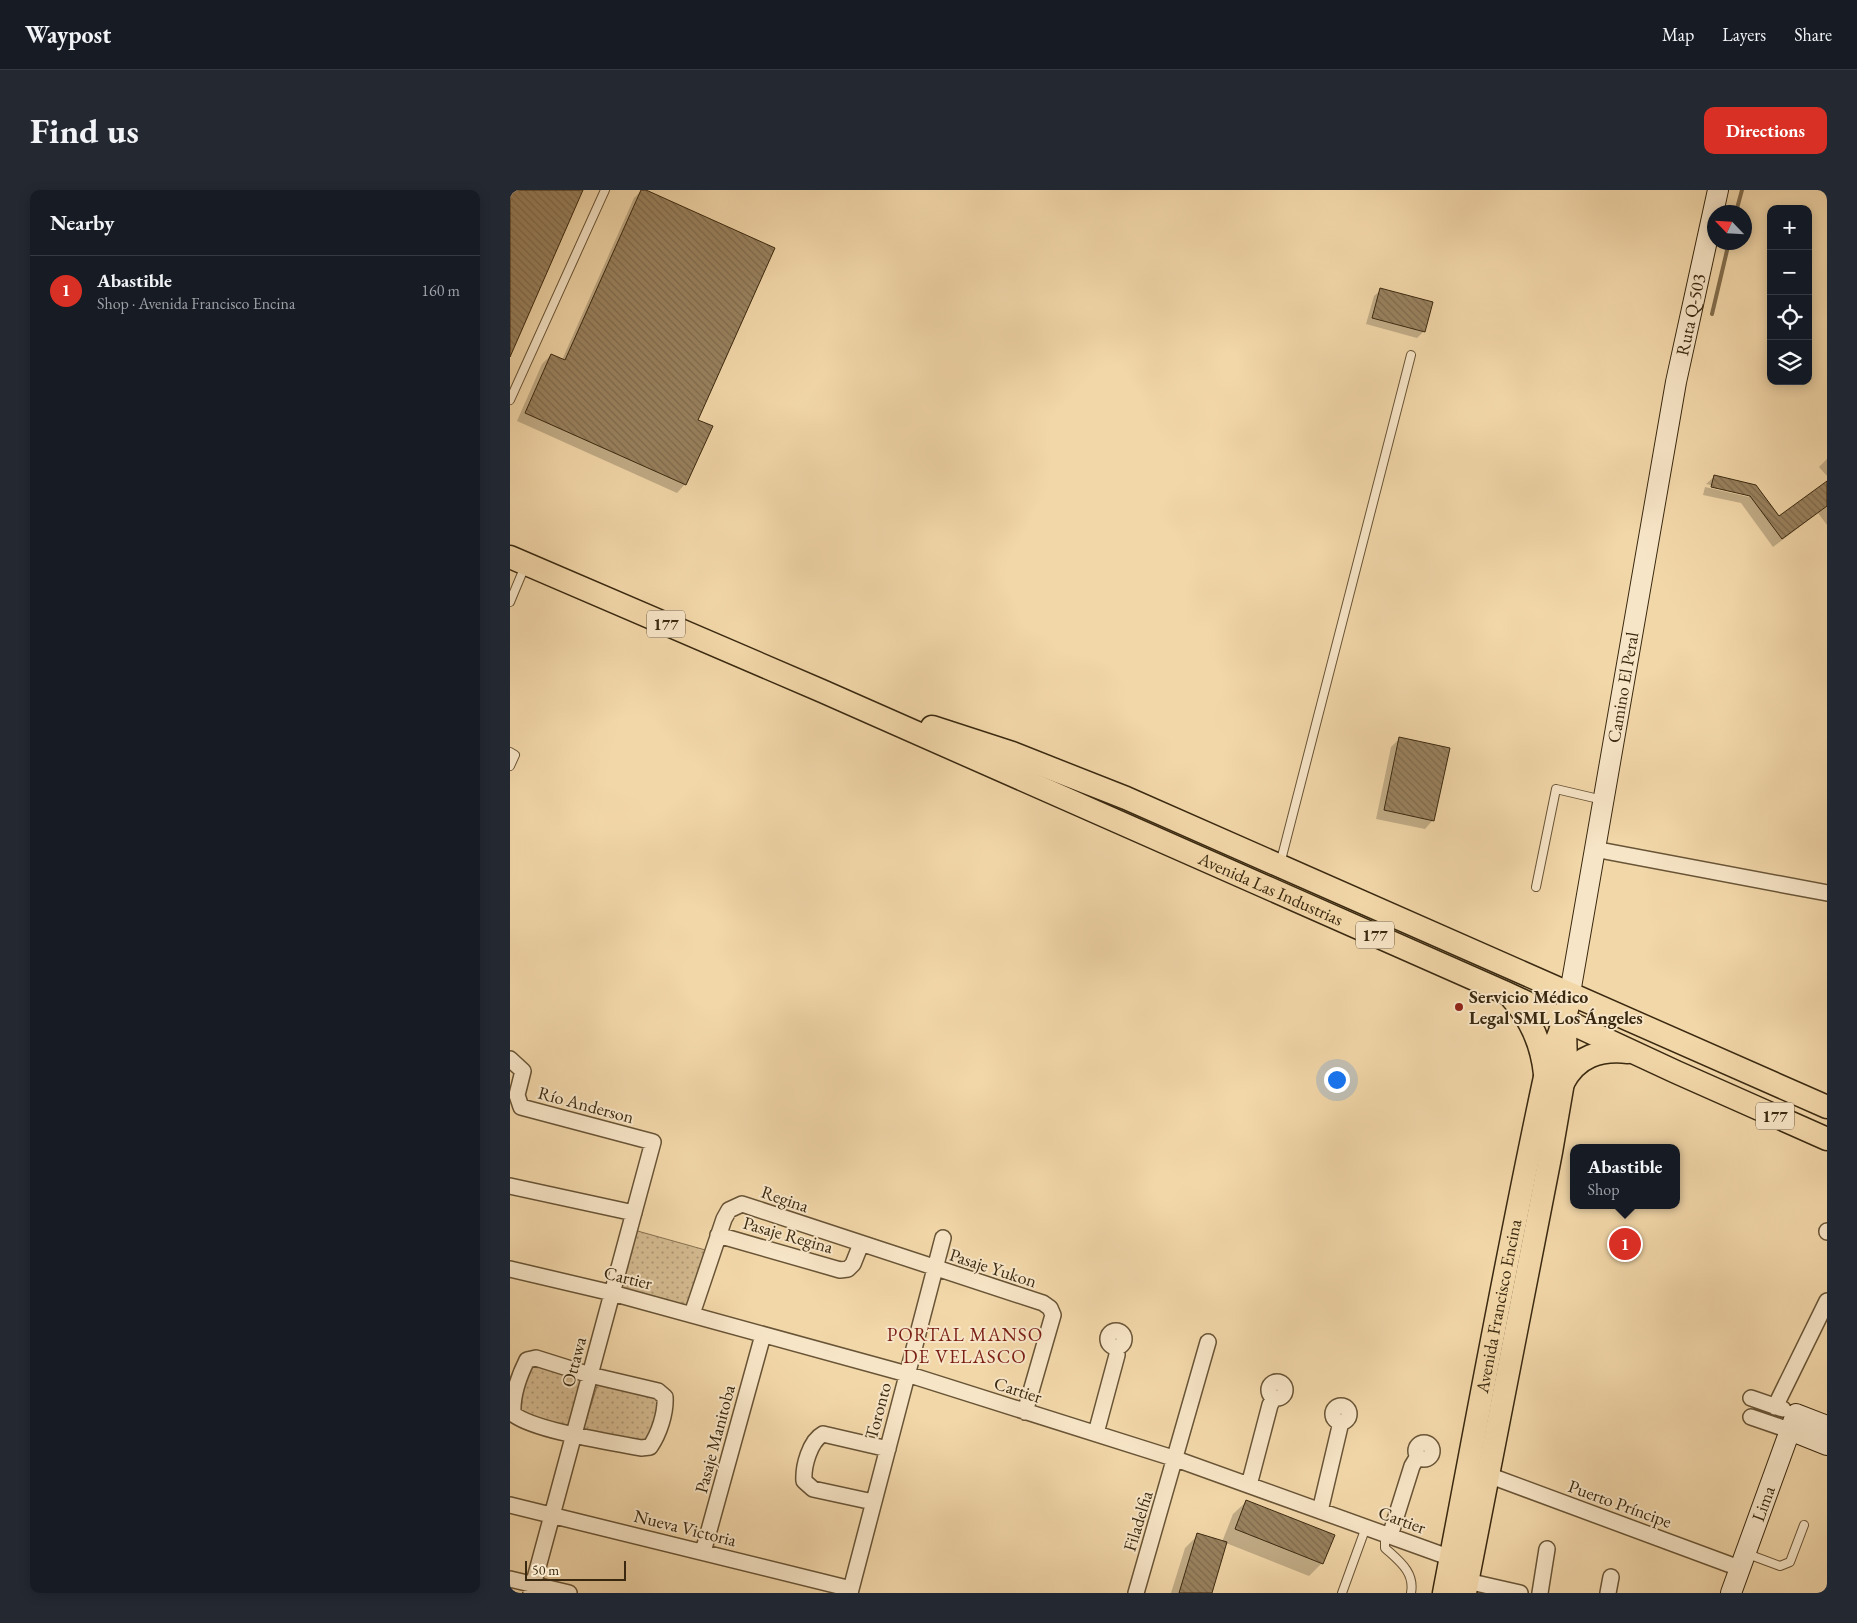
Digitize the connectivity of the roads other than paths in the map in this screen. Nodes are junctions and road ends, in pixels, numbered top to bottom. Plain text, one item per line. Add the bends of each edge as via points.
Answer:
1 (605, 190) edge
2 (1718, 190) edge
3 (1410, 355) dead end
4 (1676, 382) joint
5 (510, 400) edge
6 (518, 561) edge
7 (510, 602) edge
8 (822, 692) junction
9 (510, 752) edge
10 (510, 766) edge
11 (1603, 800) junction
12 (1594, 849) junction
13 (1280, 866) junction
14 (1536, 887) dead end
15 (1827, 893) edge
16 (1506, 993) junction
17 (1570, 993) junction
18 (1565, 1020) junction
19 (1633, 1053) junction
20 (516, 1063) edge
21 (1554, 1079) junction
22 (1827, 1108) edge
23 (1827, 1138) edge
24 (653, 1142) joint
25 (510, 1186) edge
26 (634, 1213) junction
27 (718, 1234) junction
28 (943, 1238) dead end
29 (861, 1244) junction
30 (510, 1269) edge
31 (935, 1269) junction
32 (612, 1293) junction
33 (1827, 1301) edge
34 (692, 1314) junction
35 (1507, 1315) junction
36 (763, 1335) junction
37 (1208, 1342) dead end
38 (1117, 1347) dead end
39 (907, 1374) junction
40 (590, 1375) junction
41 (1274, 1398) dead end
42 (1752, 1398) dead end
43 (1775, 1407) junction
44 (1025, 1412) junction
45 (1751, 1417) dead end
46 (1342, 1422) dead end
47 (1794, 1423) junction
48 (1827, 1426) edge
49 (1096, 1433) junction
50 (574, 1434) junction
51 (1827, 1445) edge
52 (888, 1449) junction
53 (1418, 1456) dead end
54 (1176, 1459) junction
55 (1488, 1475) junction
56 (1249, 1485) junction
57 (873, 1502) junction
58 (510, 1505) edge
59 (1320, 1511) junction
60 (552, 1515) junction
61 (1804, 1525) dead end
62 (1366, 1527) junction
63 (1390, 1536) junction
64 (1547, 1549) dead end
65 (703, 1552) junction
66 (1451, 1558) junction
67 (1742, 1560) junction
68 (1611, 1578) dead end
69 (510, 1579) edge
70 (1466, 1587) edge
71 (532, 1589) edge
72 (850, 1591) edge
73 (569, 1593) edge
74 (1136, 1593) edge
75 (1342, 1593) edge
76 (1411, 1593) edge
77 (1444, 1593) edge
78 (1520, 1593) edge
79 (1540, 1593) edge
80 (1608, 1593) edge
81 (1730, 1593) edge

1 - 5 lane
2 - 4 street, Ruta Q-503
3 - 13 lane
4 - 11 street, Camino El Peral
6 - 7 lane
6 - 8 main road, Avenida Las Industrias / 177
8 - 13 main road, Avenida Las Industrias / 177 via 1062,772
8 - 16 main road, Avenida Las Industrias / 177
9 - 10 lane via 516,755
11 - 12 street, Camino El Peral
11 - 14 lane via 1556,790
12 - 15 street
12 - 17 street, Camino El Peral
13 - 17 main road, Avenida Las Industrias / 177
16 - 18 main road, Avenida Las Industrias / 177
16 - 21 main road via 1531,1026
17 - 18 main road, Avenida Francisco Encina
17 - 22 main road, Avenida Las Industrias / 177
18 - 19 main road, Avenida Las Industrias / 177
18 - 21 main road, Avenida Francisco Encina
19 - 21 main road via 1607,1051 1591,1055
19 - 23 main road, Avenida Las Industrias / 177
20 - 24 street, Río Anderson via 524,1075 517,1100 521,1107
21 - 35 main road, Avenida Francisco Encina
24 - 26 street, Ottawa
25 - 26 street
26 - 32 street, Ottawa
27 - 29 street, Pasaje Regina via 840,1270 848,1270 853,1264
27 - 29 street, Regina via 729,1210 742,1204
27 - 34 street, Regina
28 - 31 street, Toronto
29 - 31 street, Regina
30 - 32 street, Cartier
31 - 39 street, Toronto
31 - 44 street, Pasaje Yukon via 1050,1308 1053,1315
32 - 34 street, Cartier
32 - 40 street, Ottawa
33 - 43 street
34 - 36 street, Cartier
35 - 55 main road, Avenida Francisco Encina
35 - 66 main road, Avenida Francisco Encina
36 - 39 street, Cartier
36 - 65 street, Pasaje Manitoba
37 - 54 street, Filadelfia
38 - 49 street
39 - 44 street, Cartier
39 - 52 street, Toronto
40 - 50 street, Ottawa
40 - 50 street via 536,1358 527,1360 513,1404 514,1414 521,1420
40 - 50 street via 658,1391 665,1397 666,1405 650,1447 641,1448
41 - 56 street
42 - 43 street
43 - 47 street
44 - 49 street, Cartier
45 - 47 street
46 - 59 street
47 - 48 street
47 - 51 street
47 - 67 street, Lima
49 - 54 street, Cartier
50 - 60 street, Ottawa
52 - 57 street, Toronto
52 - 57 street via 823,1434 814,1442 803,1474 804,1481 813,1489
53 - 63 street
54 - 56 street, Cartier
54 - 74 street, Filadelfia
55 - 67 street, Puerto Príncipe
55 - 70 main road, Avenida Francisco Encina
56 - 59 street, Cartier
57 - 72 street, Toronto
58 - 60 street, Nueva Victoria
59 - 62 street, Cartier
60 - 65 street, Nueva Victoria
60 - 71 street, Ottawa
61 - 67 lane via 1790,1562 1780,1566
62 - 63 street, Cartier
62 - 75 lane
63 - 66 street, Cartier
63 - 76 lane via 1384,1548 1407,1568
64 - 79 street
65 - 72 street, Nueva Victoria
66 - 70 street
66 - 77 main road, Avenida Francisco Encina
67 - 81 street, Lima
68 - 80 street
69 - 71 street
70 - 78 street
71 - 73 street

